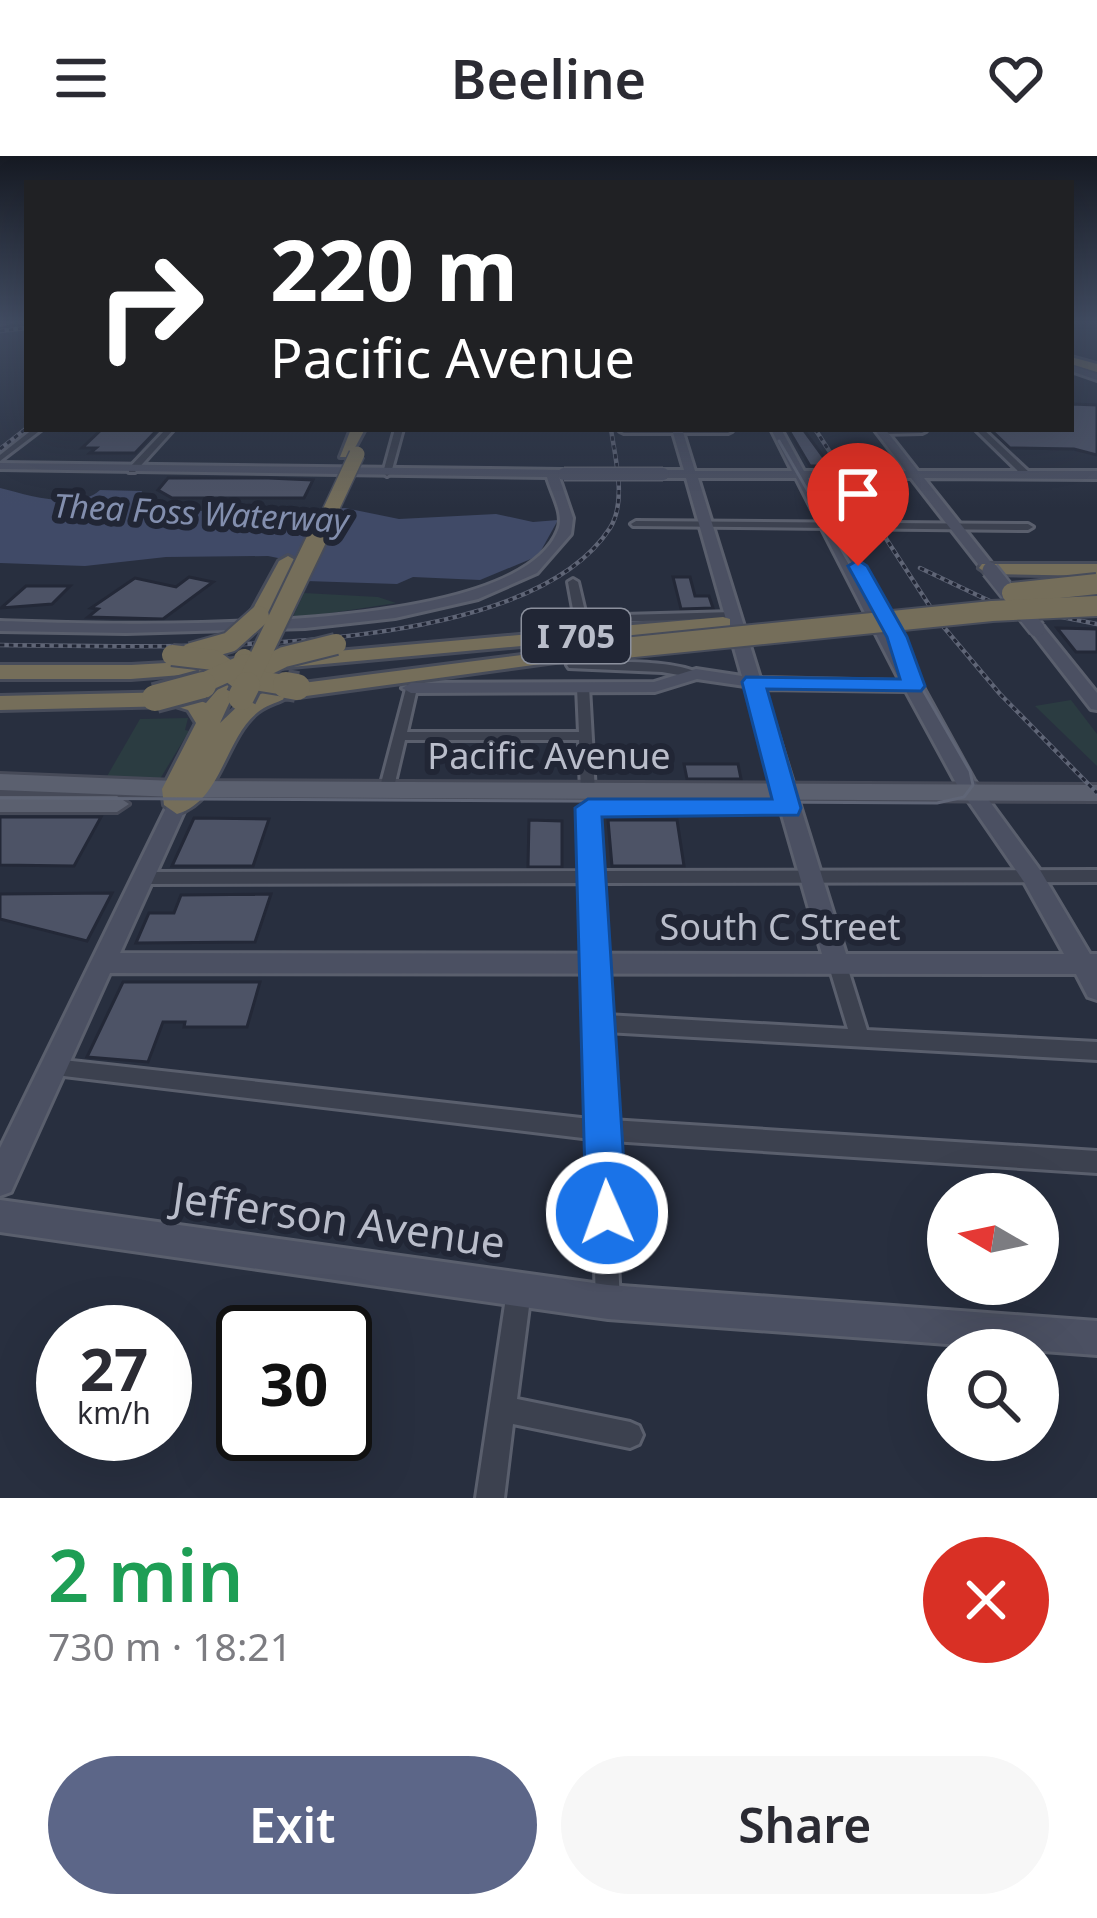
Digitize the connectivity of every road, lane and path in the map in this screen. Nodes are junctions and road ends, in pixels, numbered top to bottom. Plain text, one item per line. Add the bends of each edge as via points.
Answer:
1 (35, 432) edge
2 (167, 432) edge
3 (357, 432) edge
4 (366, 432) edge
5 (398, 432) edge
6 (679, 432) edge
7 (778, 432) edge
8 (882, 432) edge
9 (982, 432) edge
10 (351, 454) junction
11 (0, 462) edge
12 (132, 470) junction
13 (391, 473) junction
14 (552, 474) junction
15 (691, 474) junction
16 (800, 475) junction
17 (916, 475) junction
18 (1027, 476) junction
19 (1097, 476) edge
20 (636, 524) dead end
21 (706, 526) junction
22 (831, 527) junction
23 (957, 527) junction
24 (1028, 527) dead end
25 (989, 569) junction
26 (1097, 570) edge
27 (573, 582) dead end
28 (1097, 588) edge
29 (1097, 606) edge
30 (269, 616) junction
31 (728, 619) junction
32 (0, 626) edge
33 (336, 644) junction
34 (172, 655) junction
35 (0, 657) edge
36 (475, 663) junction
37 (573, 665) dead end
38 (245, 671) junction
39 (0, 672) edge
40 (696, 674) junction
41 (754, 682) junction
42 (0, 683) edge
43 (914, 686) junction
44 (1089, 686) edge
45 (583, 687) junction
46 (411, 688) joint
47 (289, 690) junction
48 (154, 698) junction
49 (0, 703) edge
50 (1097, 706) edge
51 (211, 732) junction
52 (399, 736) junction
53 (585, 736) junction
54 (0, 782) edge
55 (386, 791) junction
56 (176, 793) junction
57 (1097, 794) edge
58 (588, 800) junction
59 (786, 801) junction
60 (980, 801) junction
61 (0, 804) edge
62 (1097, 808) edge
63 (591, 876) junction
64 (809, 876) junction
65 (1032, 876) junction
66 (1097, 876) edge
67 (144, 878) junction
68 (103, 963) junction
69 (596, 963) junction
70 (837, 963) junction
71 (1090, 964) edge
72 (1097, 988) edge
73 (598, 1023) junction
74 (861, 1039) junction
75 (1097, 1051) edge
76 (54, 1068) junction
77 (603, 1130) junction
78 (1097, 1162) edge
79 (0, 1181) edge
80 (0, 1216) edge
81 (519, 1291) junction
82 (608, 1302) junction
83 (1097, 1338) edge
84 (504, 1409) junction
85 (630, 1435) dead end
86 (490, 1498) edge

1 - 11 street
2 - 12 street
3 - 10 highway
4 - 10 highway
5 - 13 street
6 - 15 street
7 - 16 street
8 - 17 street
9 - 18 street
10 - 30 highway
11 - 12 street
12 - 13 street
13 - 14 street
14 - 15 street, bridge
14 - 32 street via 566,508 566,531 554,552 470,596 299,626
15 - 16 street
15 - 21 street
16 - 17 street
16 - 22 street
17 - 18 street
17 - 23 street
18 - 19 street
20 - 21 street
21 - 22 street
21 - 31 street
22 - 23 street
22 - 43 street
23 - 24 street
23 - 25 street
25 - 26 highway
25 - 44 street, bridge
27 - 31 street via 581,620
28 - 31 highway, I 705, bridge
29 - 36 highway, I 705, bridge
30 - 33 highway, bridge via 291,635
30 - 34 highway, bridge via 223,645
30 - 38 highway, bridge
31 - 33 highway
31 - 38 highway, I 705
31 - 41 street
33 - 38 highway, bridge
34 - 35 highway
34 - 38 highway, bridge
35 - 38 highway, I 705
36 - 42 highway, I 705 via 149,683
36 - 47 highway
37 - 40 street
38 - 39 highway
38 - 47 highway, bridge
38 - 48 highway, bridge
38 - 51 highway
40 - 41 street
40 - 45 street via 663,687
41 - 43 street
41 - 59 street
43 - 60 street
44 - 50 street
45 - 46 street
45 - 53 street
46 - 52 street
47 - 51 highway
48 - 49 highway
48 - 51 highway, bridge via 205,712
51 - 56 highway
51 - 56 highway via 170,779
52 - 53 street
52 - 55 street
53 - 58 street
54 - 56 main road, Pacific Avenue
55 - 56 main road, Pacific Avenue
55 - 58 main road, Pacific Avenue
56 - 58 main road, Pacific Avenue
56 - 61 main road, Pacific Avenue
56 - 67 street
57 - 60 main road, Pacific Avenue
58 - 59 main road, Pacific Avenue
58 - 63 street
59 - 60 main road, Pacific Avenue
59 - 64 street
60 - 62 main road, Pacific Avenue
60 - 65 street
63 - 64 street
63 - 67 street
63 - 69 street
64 - 65 street
64 - 70 street
65 - 66 street
65 - 71 street
67 - 68 street
68 - 69 street, South C Street
68 - 76 street
69 - 70 street, South C Street
69 - 73 street
70 - 71 street, South C Street
70 - 74 street
71 - 72 street
73 - 74 street
73 - 77 street
74 - 75 street
76 - 77 street
76 - 79 street
77 - 78 street
77 - 82 street
80 - 81 street, Jefferson Avenue
81 - 82 street, Jefferson Avenue
81 - 84 street
82 - 83 street, Jefferson Avenue
84 - 85 street
84 - 86 street

